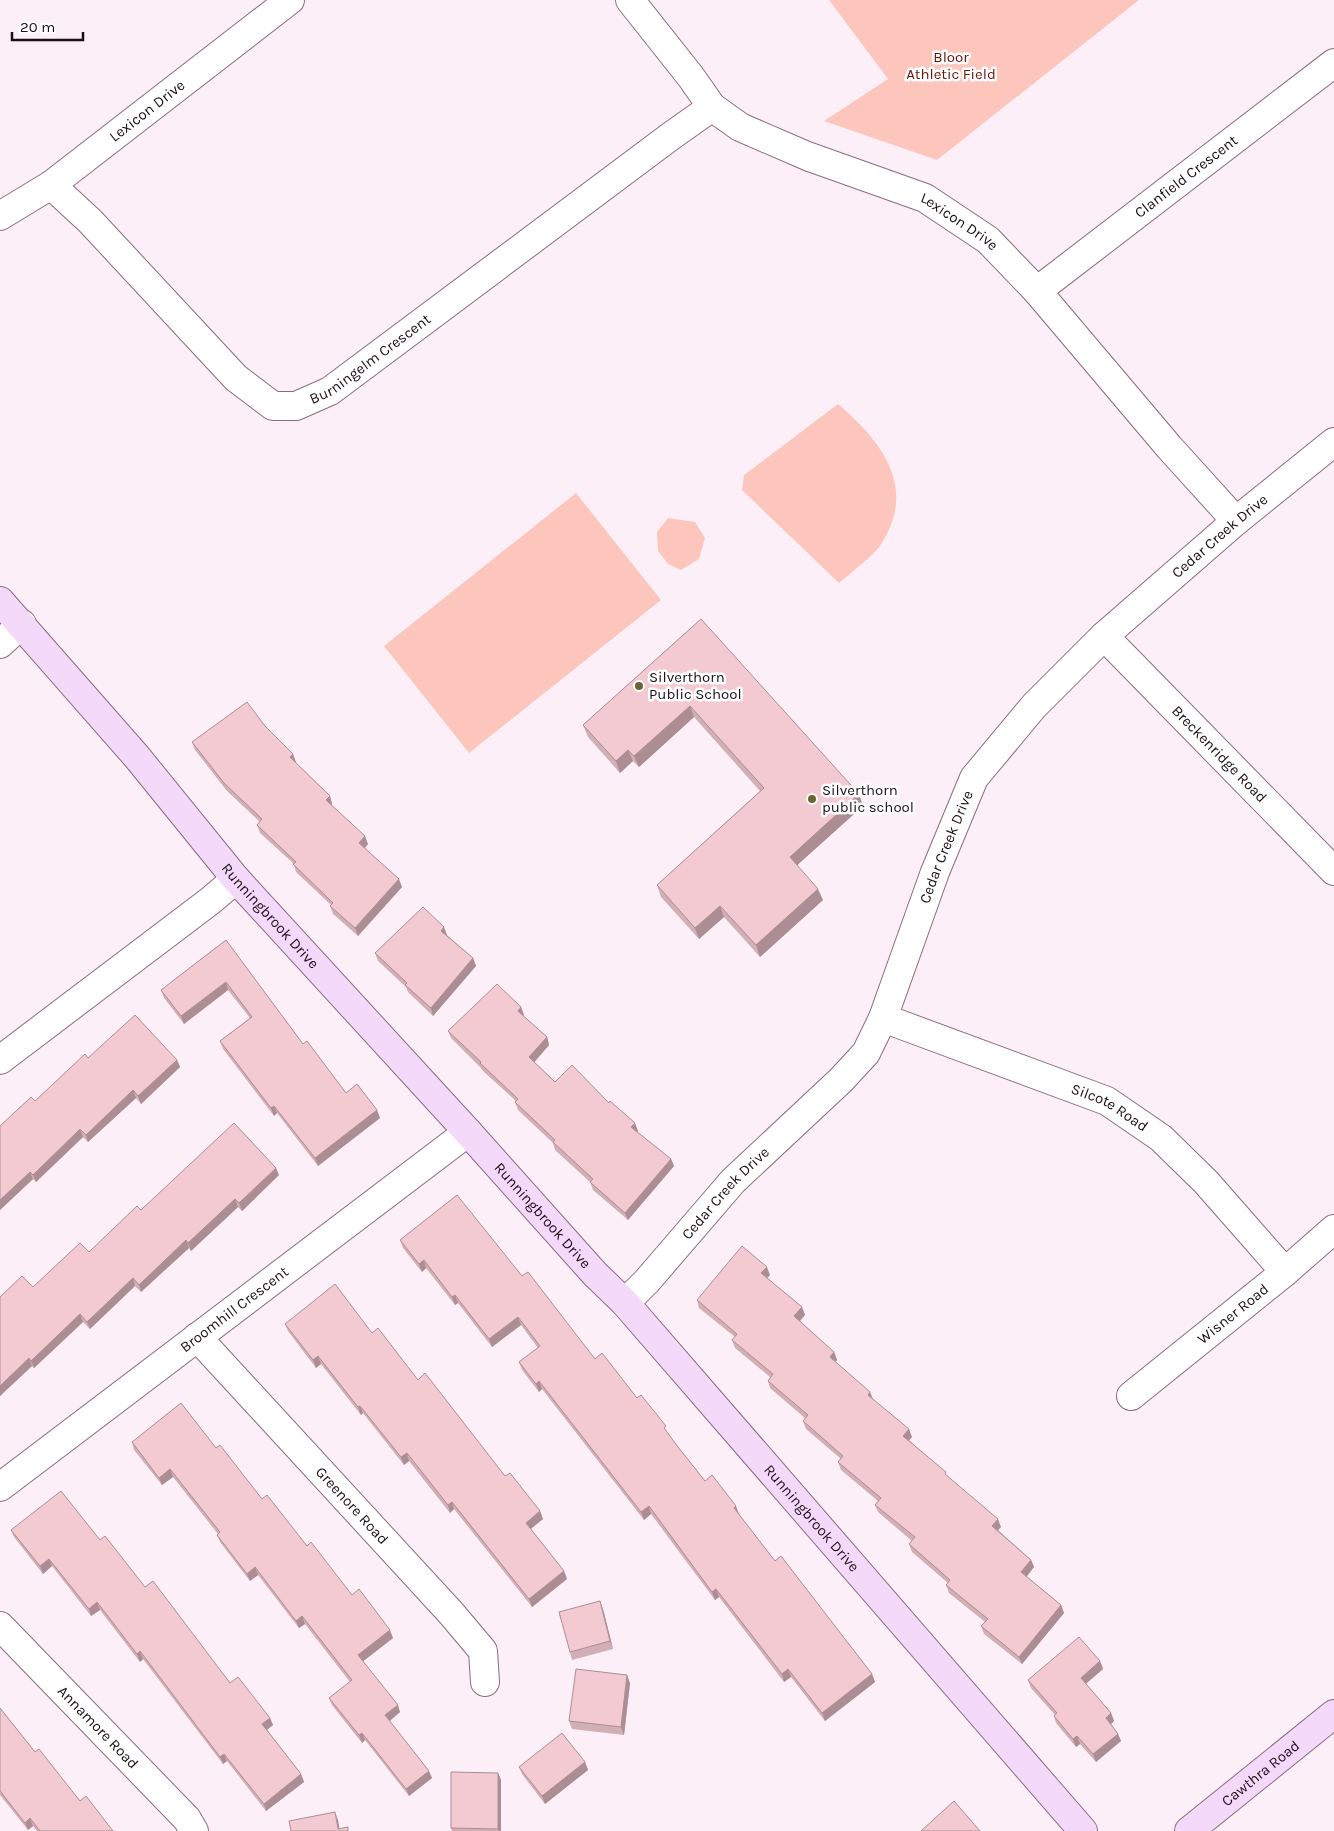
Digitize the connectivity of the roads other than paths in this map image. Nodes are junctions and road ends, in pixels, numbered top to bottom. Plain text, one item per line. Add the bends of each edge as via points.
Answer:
1 (290, 0) edge
2 (630, 0) edge
3 (1334, 63) edge
4 (712, 107) junction
5 (51, 185) junction
6 (0, 216) edge
7 (1037, 291) junction
8 (1334, 442) edge
9 (1236, 521) junction
10 (0, 601) edge
11 (22, 624) junction
12 (1104, 636) junction
13 (0, 644) edge
14 (1334, 871) edge
15 (236, 879) junction
16 (883, 1018) junction
17 (0, 1060) edge
18 (468, 1132) junction
19 (1334, 1230) edge
20 (1285, 1272) junction
21 (625, 1303) junction
22 (197, 1337) junction
23 (1131, 1396) dead end
24 (0, 1487) edge
25 (0, 1626) edge
26 (485, 1682) dead end
27 (1334, 1714) edge
28 (194, 1831) edge
29 (1083, 1831) edge
30 (1188, 1831) edge

1 - 5 street, Lexicon Drive
2 - 4 street, Lexicon Drive
3 - 7 street, Clanfield Crescent
4 - 5 street, Burningelm Crescent via 330,391 296,406 274,406 236,378 90,222
4 - 7 street, Lexicon Drive via 748,131 924,198 988,240
5 - 6 street, Lexicon Drive
7 - 9 street, Lexicon Drive
8 - 9 street, Cedar Creek Drive
9 - 12 street, Cedar Creek Drive
10 - 11 street, Runningbrook Drive
11 - 13 street
11 - 15 street, Runningbrook Drive via 137,757
12 - 14 street, Breckenridge Road
12 - 16 street, Cedar Creek Drive via 1034,706 974,778 935,872
15 - 17 street
15 - 18 street, Runningbrook Drive
16 - 20 street, Silcote Road via 1106,1101 1160,1138 1206,1182
16 - 21 street, Cedar Creek Drive via 866,1052 841,1080 734,1181
18 - 21 street, Runningbrook Drive
18 - 22 street, Broomhill Crescent
19 - 20 street, Wisner Road
20 - 23 street, Wisner Road
21 - 29 street, Runningbrook Drive
22 - 24 street, Broomhill Crescent
22 - 26 street, Greenore Road via 483,1651
25 - 28 street, Annamore Road via 187,1819
27 - 30 street, Cawthra Road

